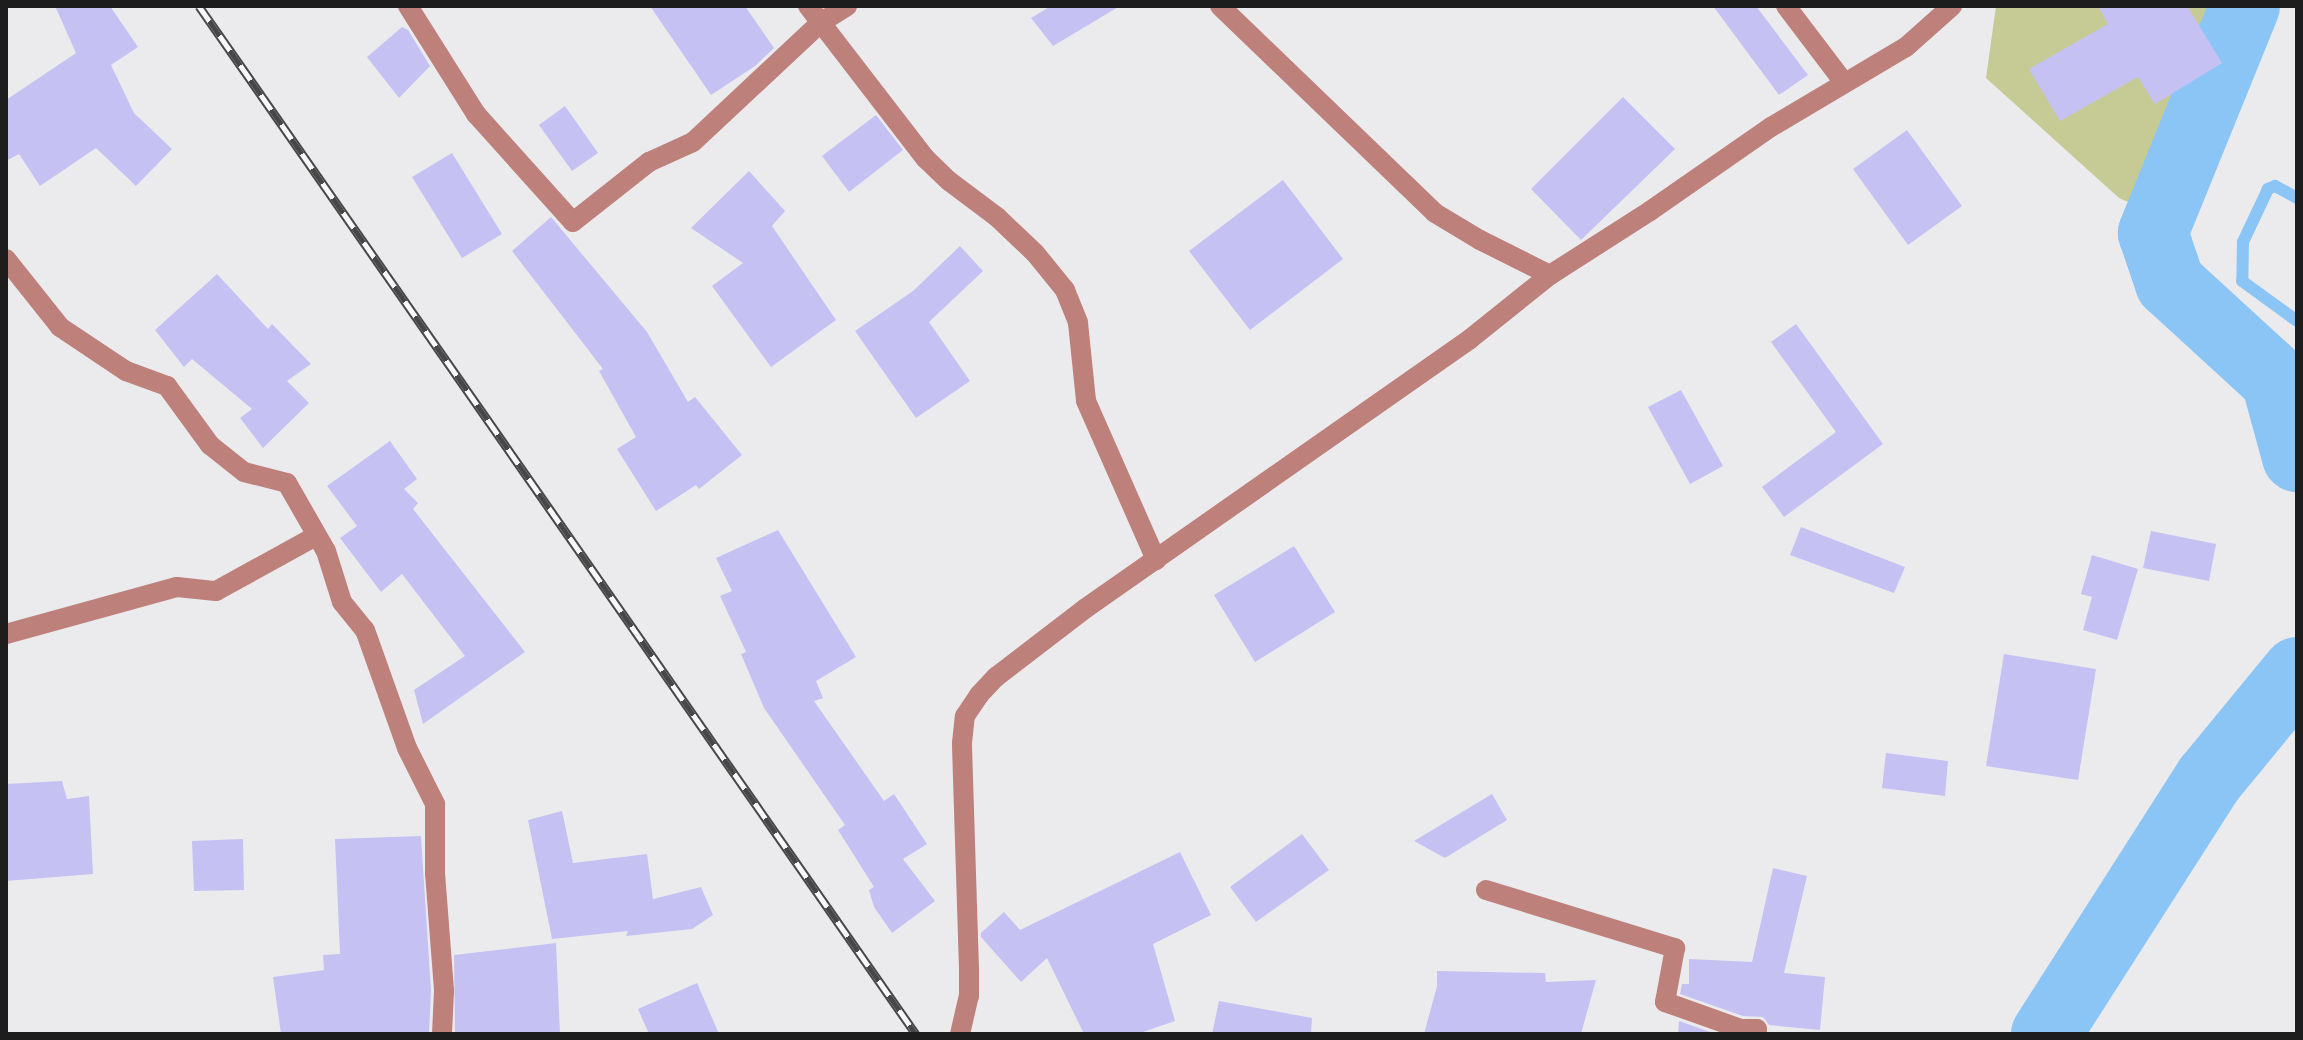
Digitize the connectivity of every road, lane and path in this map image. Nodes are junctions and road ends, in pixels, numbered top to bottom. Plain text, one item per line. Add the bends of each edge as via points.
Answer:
1 (408, 6) edge
2 (847, 6) edge
3 (1220, 6) edge
4 (1786, 6) edge
5 (1952, 6) edge
6 (814, 15) edge
7 (1843, 81) junction
8 (6, 259) edge
9 (1550, 275) junction
10 (316, 536) junction
11 (1156, 560) junction
12 (6, 634) edge
13 (1486, 890) dead end
14 (442, 1034) edge
15 (960, 1034) edge
16 (1757, 1034) edge

1 - 6 street via 476,114 573,222 649,162 693,142
2 - 6 street
3 - 9 street via 1435,213
4 - 7 street
5 - 7 street via 1906,47
6 - 11 street via 925,158 1016,235 1065,290 1078,323 1086,401
7 - 9 street
8 - 10 street via 60,327 126,371 167,386 210,445 244,472 287,483
9 - 11 street via 1470,339
10 - 12 street via 216,591 177,587
10 - 14 street via 342,602 365,630 407,748 435,804
11 - 15 street via 996,677 965,716 969,996
13 - 16 street via 1675,948 1665,1002 1741,1029 1757,1029

